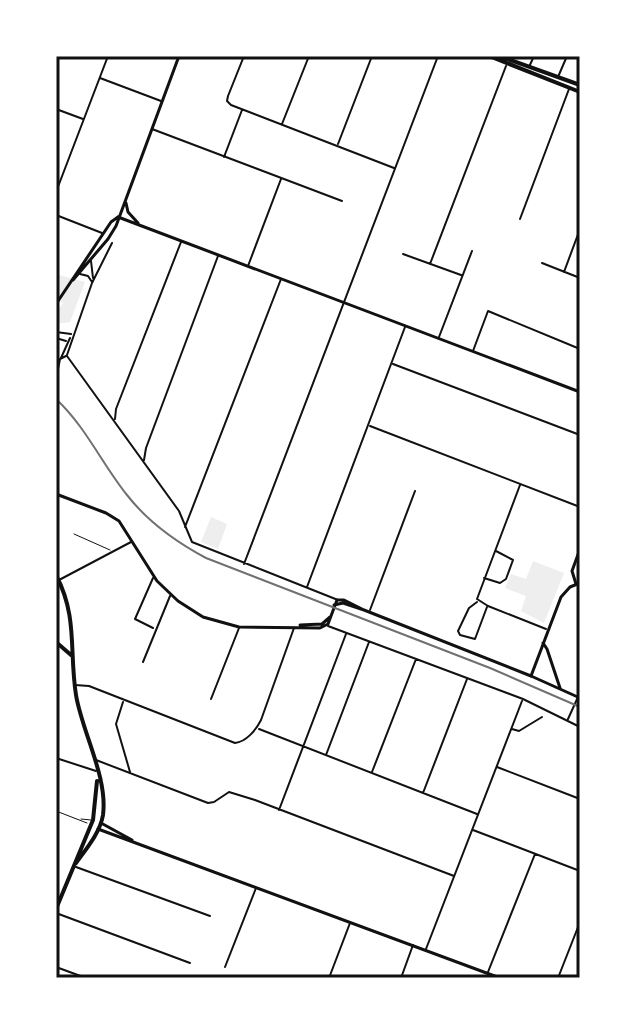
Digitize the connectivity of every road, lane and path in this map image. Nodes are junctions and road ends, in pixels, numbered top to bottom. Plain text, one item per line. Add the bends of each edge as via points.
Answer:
1 (108, 56) edge
2 (179, 56) edge
3 (244, 56) edge
4 (309, 56) edge
5 (372, 56) edge
6 (438, 56) edge
7 (489, 56) edge
8 (499, 56) edge
9 (534, 56) edge
10 (567, 56) edge
11 (506, 65) junction
12 (529, 69) junction
13 (100, 78) junction
14 (558, 78) junction
15 (580, 85) edge
16 (569, 88) junction
17 (580, 92) edge
18 (162, 102) junction
19 (56, 109) edge
20 (243, 109) junction
21 (84, 120) junction
22 (282, 124) junction
23 (151, 129) junction
24 (337, 145) junction
25 (224, 157) junction
26 (395, 168) junction
27 (281, 178) junction
28 (56, 192) edge
29 (125, 199) junction
30 (342, 201) dead end
31 (56, 215) edge
32 (118, 217) junction
33 (520, 219) dead end
34 (138, 224) junction
35 (580, 229) edge
36 (103, 233) junction
37 (181, 241) junction
38 (112, 243) dead end
39 (472, 251) dead end
40 (403, 254) dead end
41 (219, 255) junction
42 (91, 260) junction
43 (542, 263) dead end
44 (430, 264) junction
45 (248, 266) junction
46 (564, 272) junction
47 (80, 274) junction
48 (462, 276) junction
49 (281, 278) junction
50 (580, 278) edge
51 (73, 280) junction
52 (92, 283) junction
53 (344, 302) junction
54 (56, 304) edge
55 (406, 326) junction
56 (56, 332) edge
57 (72, 335) junction
58 (56, 338) edge
59 (438, 338) junction
60 (67, 341) junction
61 (580, 349) edge
62 (473, 352) junction
63 (67, 356) junction
64 (60, 359) junction
65 (392, 364) junction
66 (56, 379) edge
67 (580, 392) edge
68 (116, 409) junction
69 (108, 414) junction
70 (114, 422) junction
71 (368, 426) junction
72 (580, 435) edge
73 (146, 448) junction
74 (135, 450) junction
75 (143, 461) junction
76 (520, 484) junction
77 (415, 491) dead end
78 (56, 494) edge
79 (580, 507) edge
80 (191, 513) junction
81 (181, 515) junction
82 (185, 527) junction
83 (74, 534) dead end
84 (132, 542) junction
85 (580, 549) edge
86 (495, 550) junction
87 (111, 552) junction
88 (244, 564) junction
89 (57, 577) edge
90 (154, 577) junction
91 (484, 578) junction
92 (578, 584) edge
93 (307, 587) junction
94 (171, 595) junction
95 (338, 600) junction
96 (478, 602) junction
97 (334, 605) junction
98 (488, 606) junction
99 (366, 611) junction
100 (325, 624) junction
101 (294, 626) junction
102 (239, 627) junction
103 (155, 629) junction
104 (548, 629) junction
105 (346, 632) junction
106 (370, 641) junction
107 (56, 642) edge
108 (543, 643) junction
109 (73, 657) junction
110 (417, 658) junction
111 (143, 662) dead end
112 (531, 676) junction
113 (467, 678) junction
114 (75, 685) junction
115 (560, 688) junction
116 (211, 699) dead end
117 (523, 699) junction
118 (578, 699) edge
119 (124, 700) junction
120 (542, 717) dead end
121 (568, 721) junction
122 (580, 727) edge
123 (257, 728) junction
124 (511, 729) junction
125 (304, 746) junction
126 (326, 755) junction
127 (56, 758) edge
128 (94, 760) junction
129 (496, 767) junction
130 (98, 773) junction
131 (130, 773) junction
132 (372, 773) junction
133 (423, 793) junction
134 (580, 799) edge
135 (279, 810) junction
136 (56, 811) edge
137 (478, 814) junction
138 (92, 823) junction
139 (101, 823) junction
140 (98, 829) junction
141 (472, 830) junction
142 (134, 842) junction
143 (535, 854) junction
144 (76, 865) junction
145 (580, 871) edge
146 (454, 876) junction
147 (256, 887) junction
148 (57, 908) edge
149 (210, 916) dead end
150 (351, 922) junction
151 (580, 922) edge
152 (413, 945) junction
153 (426, 950) junction
154 (190, 963) dead end
155 (56, 967) edge
156 (225, 967) dead end
157 (485, 972) junction
158 (86, 978) edge
159 (329, 978) edge
160 (401, 978) edge
161 (480, 978) edge
162 (500, 978) edge
163 (558, 978) edge

1 - 13 street
2 - 18 main road
3 - 20 street via 227,101
4 - 22 street
5 - 24 street
6 - 26 street
7 - 11 highway
8 - 12 highway
9 - 12 street
10 - 14 street
11 - 16 highway
11 - 44 street
12 - 14 highway
13 - 18 street
13 - 21 street
14 - 15 highway
16 - 17 highway
16 - 33 street
18 - 23 main road
19 - 21 street
20 - 22 street
20 - 25 street
21 - 28 street
22 - 24 street
23 - 25 street
23 - 29 main road
24 - 26 street
25 - 27 street
26 - 53 street
27 - 30 street
27 - 45 street
29 - 32 main road
29 - 34 main road
31 - 36 street
32 - 34 main road
32 - 36 main road
32 - 42 main road
34 - 37 main road
35 - 46 street
36 - 51 main road
37 - 41 main road
37 - 68 street
38 - 52 street
39 - 48 street
40 - 44 street
41 - 45 main road
41 - 73 street
42 - 47 main road
42 - 52 street
43 - 46 street
44 - 48 street
45 - 49 main road
46 - 50 street
47 - 51 main road
47 - 52 street
48 - 59 street
49 - 53 main road
49 - 80 street
51 - 54 main road
52 - 57 street
53 - 55 main road
53 - 88 street
55 - 59 main road
55 - 65 street
56 - 57 street
57 - 60 street
57 - 63 street
58 - 60 street
59 - 62 main road
60 - 64 street
61 - 62 street via 488,311
62 - 67 main road
63 - 64 street
63 - 69 street
64 - 66 street
65 - 71 street
65 - 72 street
68 - 69 street
68 - 70 street
69 - 70 street
70 - 74 street
71 - 76 street
71 - 93 street
73 - 74 street
73 - 75 street
74 - 75 street
75 - 81 street
76 - 79 street
76 - 86 street
77 - 99 street
78 - 84 main road via 115,518
80 - 81 street
80 - 82 street
81 - 82 street
82 - 88 street via 196,546
83 - 87 lane
84 - 87 street
84 - 90 main road
85 - 92 main road via 572,571
86 - 91 street
86 - 91 street via 511,556 510,570 500,583
87 - 89 street
88 - 93 street
89 - 109 highway via 69,604
90 - 94 main road
90 - 103 street via 135,620
91 - 96 street
92 - 104 main road via 562,595
93 - 95 street
94 - 102 main road via 203,617
94 - 103 street
95 - 97 main road
95 - 99 main road
96 - 98 street
96 - 98 street via 469,608 460,635 475,639
97 - 99 main road
97 - 100 main road
98 - 104 street
99 - 112 main road
100 - 101 main road
100 - 105 street
101 - 102 main road
101 - 123 street
102 - 116 street
103 - 111 street
104 - 108 main road
105 - 106 street
105 - 125 street
106 - 110 street
106 - 126 street
107 - 109 highway
108 - 112 main road
108 - 115 main road
109 - 114 highway
110 - 113 street
110 - 132 street
112 - 115 main road
113 - 117 street
113 - 133 street
114 - 119 street
114 - 128 highway
115 - 118 main road
117 - 121 street
117 - 124 street
118 - 121 street
119 - 123 street via 235,743
119 - 131 street via 116,724
120 - 124 street via 519,731
121 - 122 street
123 - 125 street
124 - 129 street
125 - 126 street
125 - 135 street
126 - 132 street
127 - 130 street
128 - 130 highway
128 - 131 street
129 - 134 street
129 - 137 street
130 - 138 highway
130 - 139 highway
131 - 135 street via 208,803 229,792
132 - 133 street
133 - 137 street
135 - 146 street
136 - 138 lane
137 - 141 street
138 - 139 highway
138 - 140 highway
138 - 144 highway
139 - 140 highway
139 - 142 main road
140 - 142 main road
140 - 144 highway
141 - 143 street
141 - 146 street
142 - 147 main road
143 - 145 street
143 - 157 street
144 - 148 highway
144 - 149 street
146 - 153 street
147 - 150 main road
147 - 156 street
148 - 154 street
150 - 152 main road
150 - 159 street
151 - 163 street
152 - 153 main road
152 - 160 street
153 - 157 main road
155 - 158 street
157 - 161 street
157 - 162 main road

